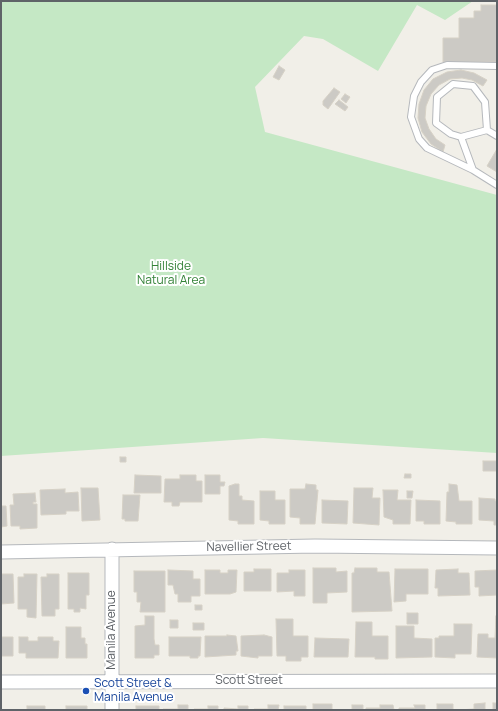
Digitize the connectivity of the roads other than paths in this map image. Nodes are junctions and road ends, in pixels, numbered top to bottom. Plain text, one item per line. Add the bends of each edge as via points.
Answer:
1 (497, 66) edge
2 (486, 130) junction
3 (497, 136) edge
4 (461, 137) junction
5 (473, 170) junction
6 (497, 185) edge
7 (497, 548) edge
8 (112, 549) junction
9 (1, 552) edge
10 (497, 681) edge
11 (1, 682) edge
12 (112, 682) junction
13 (112, 710) edge

1 - 5 lane via 447,65 432,70 420,82 414,96 411,117 419,139 427,148
2 - 3 lane
2 - 4 lane
2 - 4 lane via 485,102 481,96 473,86 453,84 437,97 436,123 451,134
4 - 5 lane
5 - 6 lane
7 - 8 street, Navellier Street via 315,546
8 - 9 street, Navellier Street
8 - 12 street, Manila Avenue
10 - 12 street, Scott Street
11 - 12 street, Scott Street
12 - 13 street, Manila Avenue

